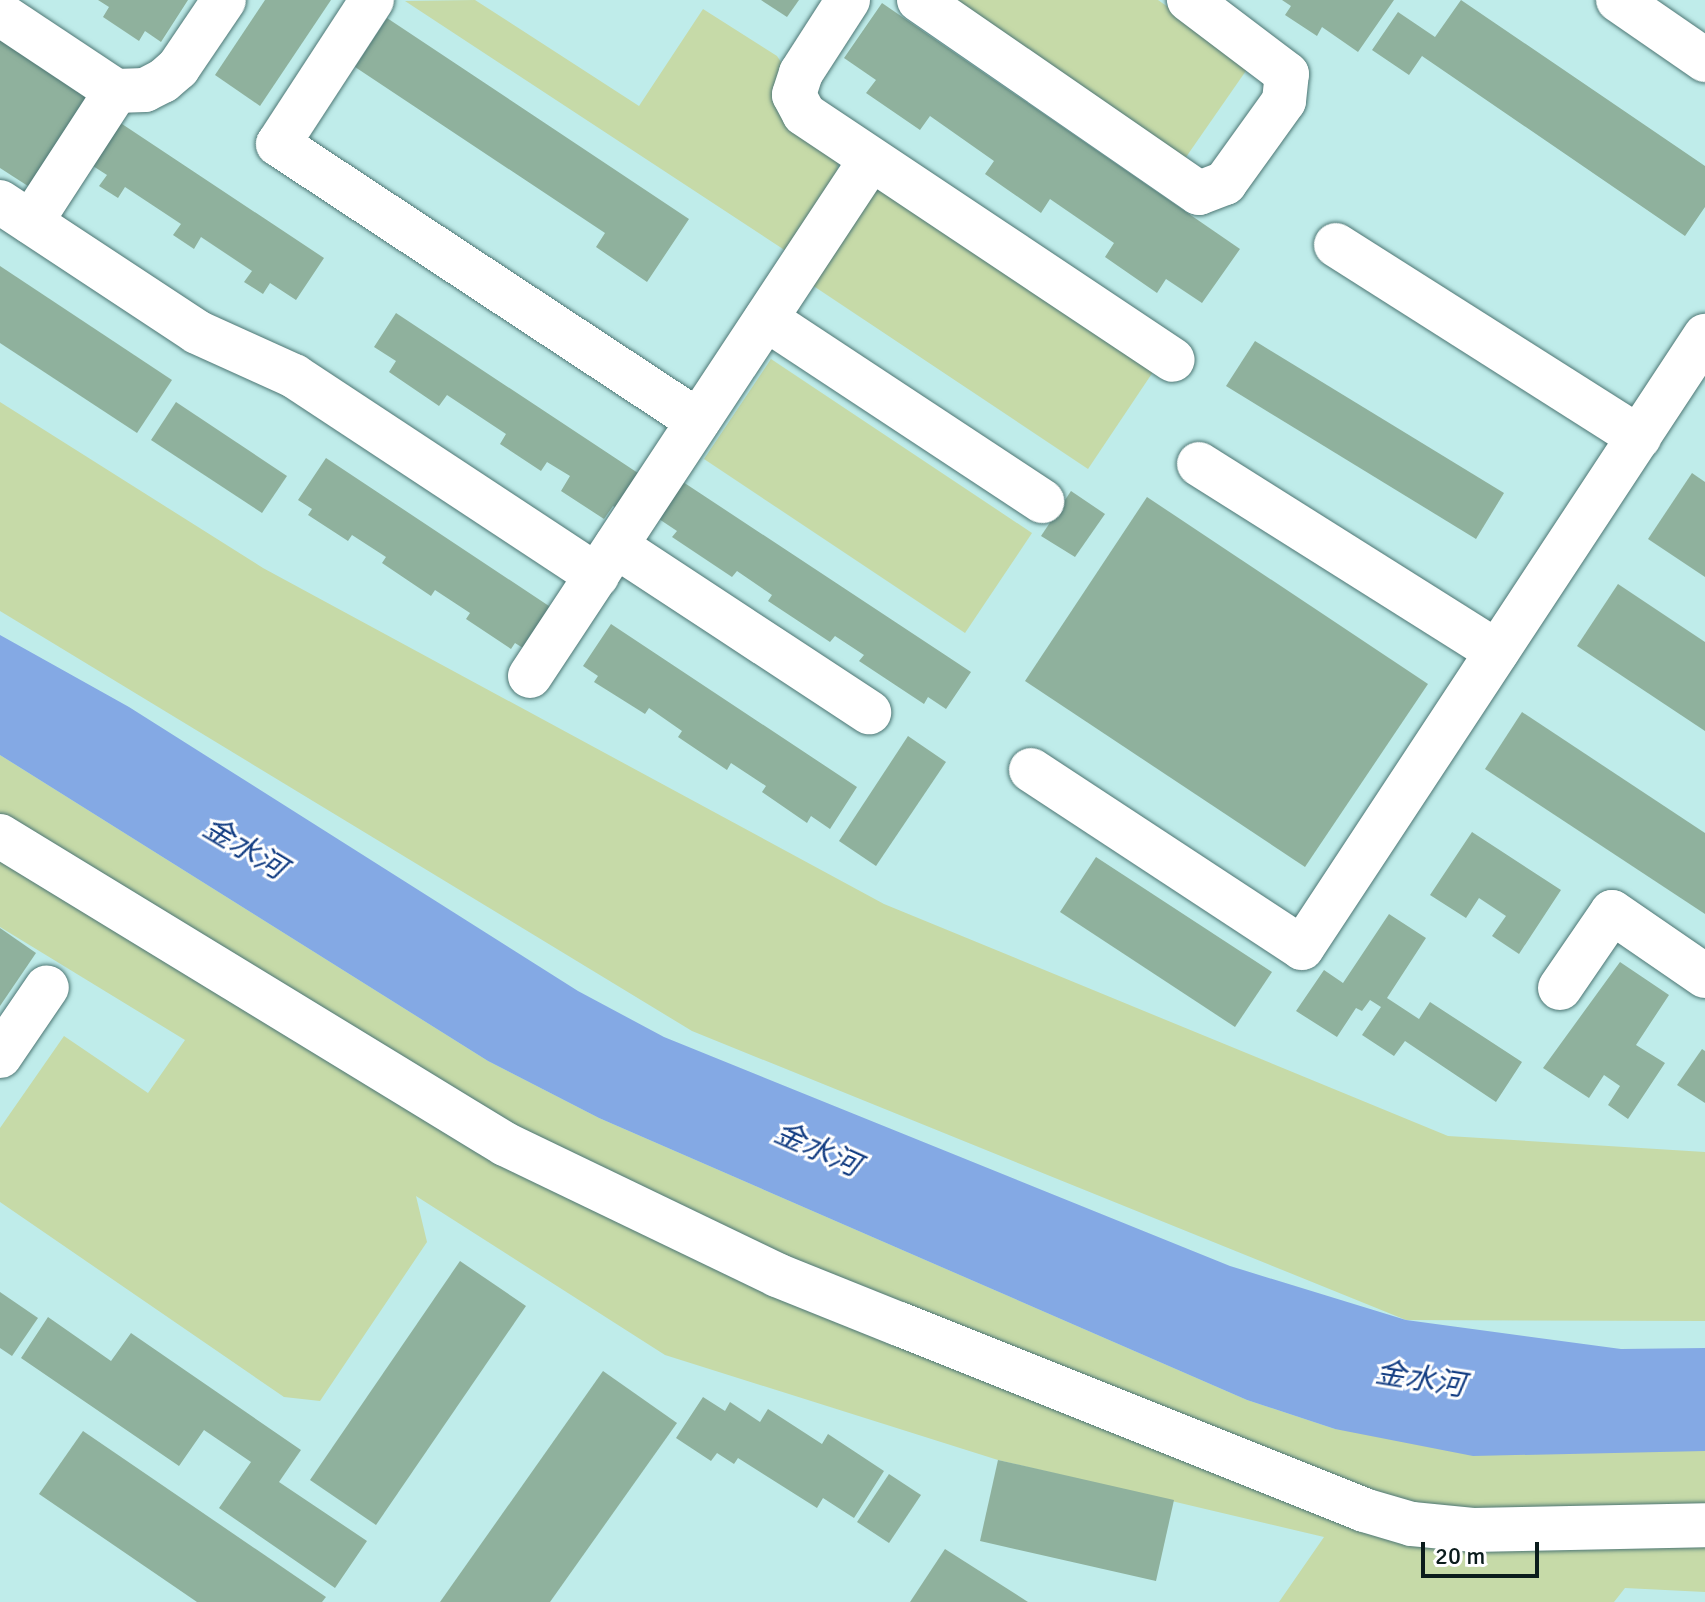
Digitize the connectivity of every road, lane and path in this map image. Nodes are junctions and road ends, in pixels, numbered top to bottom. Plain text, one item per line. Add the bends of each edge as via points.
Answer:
1 (224, 0) edge
2 (372, 0) edge
3 (848, 0) edge
4 (919, 0) edge
5 (1189, 0) edge
6 (1618, 0) edge
7 (0, 14) edge
8 (1705, 60) edge
9 (116, 91) junction
10 (871, 159) junction
11 (15, 212) edge
12 (1336, 245) dead end
13 (766, 319) junction
14 (1705, 336) edge
15 (1173, 360) dead end
16 (698, 421) junction
17 (1639, 437) junction
18 (1199, 464) dead end
19 (1042, 501) dead end
20 (606, 561) junction
21 (1497, 652) junction
22 (530, 676) dead end
23 (869, 712) dead end
24 (1031, 770) dead end
25 (0, 836) edge
26 (1705, 976) edge
27 (47, 987) dead end
28 (1560, 988) dead end
29 (0, 1056) edge
30 (1705, 1525) edge

1 - 9 street via 178,68 163,81 145,90
2 - 16 street via 278,144
3 - 10 street via 801,73 794,95 804,114
4 - 5 street via 1199,193 1225,183 1284,101 1287,74
6 - 8 street
7 - 9 street
9 - 11 street
10 - 13 street
10 - 15 street
11 - 20 street via 197,332 294,376
12 - 17 street
13 - 16 street
13 - 19 street
14 - 17 street
16 - 20 street
17 - 21 street
18 - 21 street
20 - 22 street
20 - 23 street
21 - 24 street via 1302,948
25 - 30 street via 505,1144 777,1275 1364,1510 1412,1524 1473,1530
26 - 28 street via 1612,912
27 - 29 street

